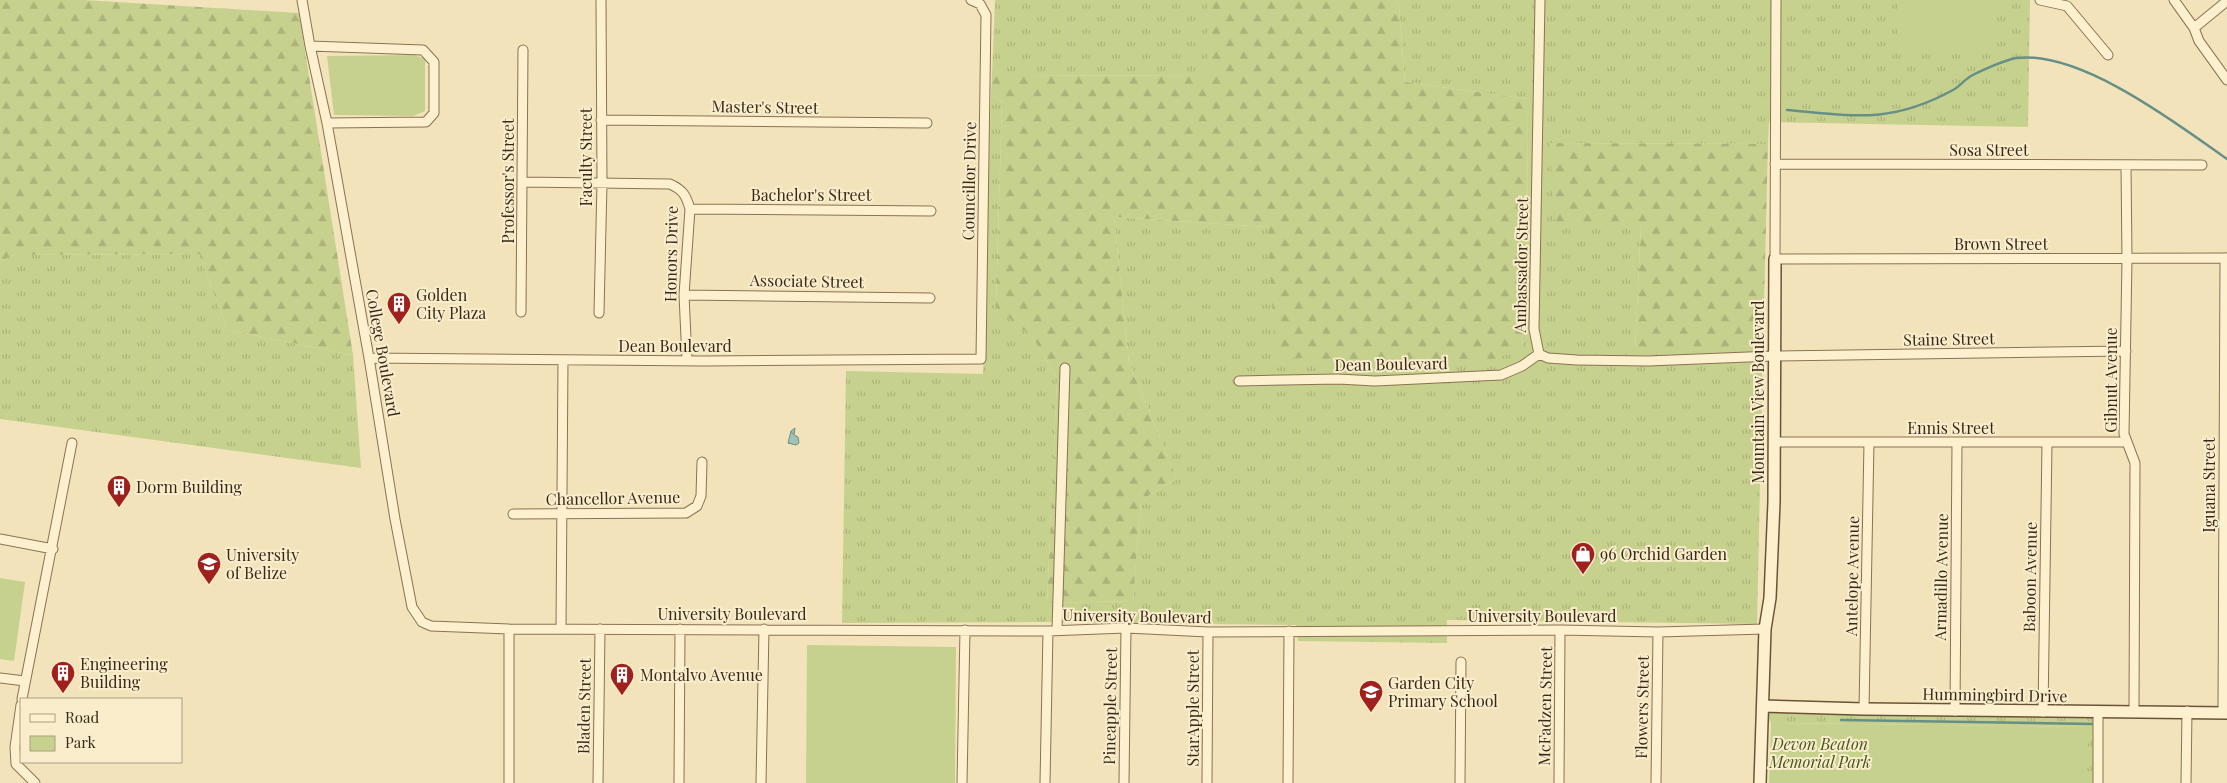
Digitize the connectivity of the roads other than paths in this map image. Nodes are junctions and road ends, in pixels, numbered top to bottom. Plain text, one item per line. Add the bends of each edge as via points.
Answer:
1 (302, 0) edge
2 (601, 0) edge
3 (1540, 0) edge
4 (1776, 0) edge
5 (2040, 0) edge
6 (2174, 0) edge
7 (2227, 1) edge
8 (975, 2) edge
9 (2194, 28) junction
10 (310, 46) junction
11 (523, 50) dead end
12 (2108, 54) dead end
13 (2227, 80) edge
14 (601, 120) junction
15 (327, 123) junction
16 (927, 123) dead end
17 (1775, 164) junction
18 (2202, 165) dead end
19 (2126, 166) junction
20 (523, 182) junction
21 (602, 183) junction
22 (690, 209) junction
23 (931, 211) dead end
24 (2226, 258) edge
25 (1775, 259) junction
26 (2127, 259) junction
27 (684, 294) junction
28 (930, 298) dead end
29 (521, 312) dead end
30 (598, 313) dead end
31 (2126, 351) junction
32 (1539, 354) junction
33 (1773, 356) junction
34 (369, 358) junction
35 (563, 360) junction
36 (687, 360) junction
37 (981, 360) joint
38 (1065, 368) dead end
39 (1239, 381) dead end
40 (2226, 441) edge
41 (1774, 442) junction
42 (1869, 442) junction
43 (2127, 442) junction
44 (72, 443) dead end
45 (1957, 443) junction
46 (2048, 444) junction
47 (702, 462) dead end
48 (561, 513) junction
49 (513, 514) dead end
50 (0, 539) edge
51 (53, 549) junction
52 (1126, 628) junction
53 (509, 629) junction
54 (562, 629) junction
55 (600, 629) junction
56 (680, 629) junction
57 (764, 629) junction
58 (1765, 629) junction
59 (964, 630) junction
60 (1053, 630) junction
61 (1560, 630) junction
62 (1289, 631) junction
63 (1208, 632) junction
64 (1658, 632) junction
65 (1461, 662) dead end
66 (0, 678) edge
67 (25, 681) junction
68 (22, 698) edge
69 (1763, 706) junction
70 (1864, 710) junction
71 (1955, 711) junction
72 (2187, 711) junction
73 (20, 712) edge
74 (2043, 712) junction
75 (2098, 712) junction
76 (2134, 712) junction
77 (2225, 713) edge
78 (35, 783) edge
79 (509, 783) edge
80 (598, 783) edge
81 (679, 783) edge
82 (761, 783) edge
83 (962, 783) edge
84 (1046, 783) edge
85 (1124, 783) edge
86 (1208, 783) edge
87 (1288, 783) edge
88 (1460, 783) edge
89 (1559, 783) edge
90 (1656, 783) edge
91 (1760, 783) edge
92 (2098, 783) edge
93 (2186, 783) edge

1 - 10 street, College Boulevard
2 - 14 street, Faculty Street
3 - 32 street, Ambassador Street via 1534,329
4 - 17 street, Mountain View Boulevard
5 - 12 street via 2067,6
6 - 9 street
7 - 9 street
8 - 37 street, Councillor Drive via 986,15
9 - 13 street via 2199,41
10 - 15 street, College Boulevard
10 - 15 street via 423,50 434,62 434,112 426,122
11 - 20 street, Professor's Street
14 - 16 street, Master's Street
14 - 21 street, Faculty Street
15 - 34 street, College Boulevard
17 - 19 street, Sosa Street
17 - 25 street, Mountain View Boulevard
18 - 19 street, Sosa Street
19 - 26 street, Gibnut Avenue
20 - 21 street, Honors Drive
20 - 29 street, Professor's Street
21 - 22 street, Honors Drive via 670,184 681,189
21 - 30 street, Faculty Street
22 - 23 street, Bachelor's Street
22 - 27 street, Honors Drive
24 - 26 street, Brown Street
24 - 40 street, Iguana Street
25 - 26 street, Brown Street
25 - 33 street, Mountain View Boulevard
26 - 31 street, Gibnut Avenue
27 - 28 street, Associate Street
27 - 36 street, Honors Drive
31 - 33 street, Staine Street
31 - 43 street, Gibnut Avenue via 2124,434
32 - 33 street, Ambassador Street via 1548,358 1640,361
32 - 39 street, Dean Boulevard via 1501,375 1375,381
33 - 41 street, Mountain View Boulevard
34 - 35 street, Dean Boulevard
34 - 53 street, College Boulevard via 394,519 416,616 430,626
35 - 36 street, Dean Boulevard
35 - 48 street
36 - 37 street, Dean Boulevard
38 - 60 street
40 - 77 street, Iguana Street
41 - 42 street, Ennis Street
41 - 58 street, Mountain View Boulevard via 1770,598
42 - 45 street, Ennis Street
42 - 70 street, Antelope Avenue
43 - 46 street, Ennis Street
43 - 76 street, Gibnut Avenue via 2135,463
44 - 51 street
45 - 46 street, Ennis Street
45 - 71 street, Armadillo Avenue
46 - 74 street, Baboon Avenue
47 - 48 street, Chancellor Avenue via 701,496 697,506 686,513
48 - 49 street, Chancellor Avenue
48 - 54 street
50 - 51 street
51 - 67 street
52 - 60 street, University Boulevard
52 - 63 street, University Boulevard
52 - 85 street, Pineapple Street
53 - 54 street, University Boulevard
53 - 79 street
54 - 55 street, University Boulevard
55 - 56 street, University Boulevard
55 - 80 street, Bladen Street
56 - 57 street, University Boulevard
56 - 81 street
57 - 59 street, University Boulevard
57 - 82 street
58 - 64 street, University Boulevard
58 - 69 street, Mountain View Boulevard
59 - 60 street, University Boulevard
59 - 83 street
60 - 84 street
61 - 62 street, University Boulevard
61 - 64 street, University Boulevard
61 - 89 street, McFadzen Street
62 - 63 street, University Boulevard
62 - 87 street
63 - 86 street, StarApple Street
64 - 90 street, Flowers Street
65 - 88 street
66 - 67 street
67 - 68 street
69 - 70 street, Hummingbird Drive
69 - 91 street, Mountain View Boulevard
70 - 71 street, Hummingbird Drive
71 - 74 street, Hummingbird Drive
72 - 76 street, Hummingbird Drive
72 - 77 street, Hummingbird Drive
72 - 93 street
73 - 78 street via 16,764
74 - 75 street, Hummingbird Drive
75 - 76 street, Hummingbird Drive
75 - 92 street

